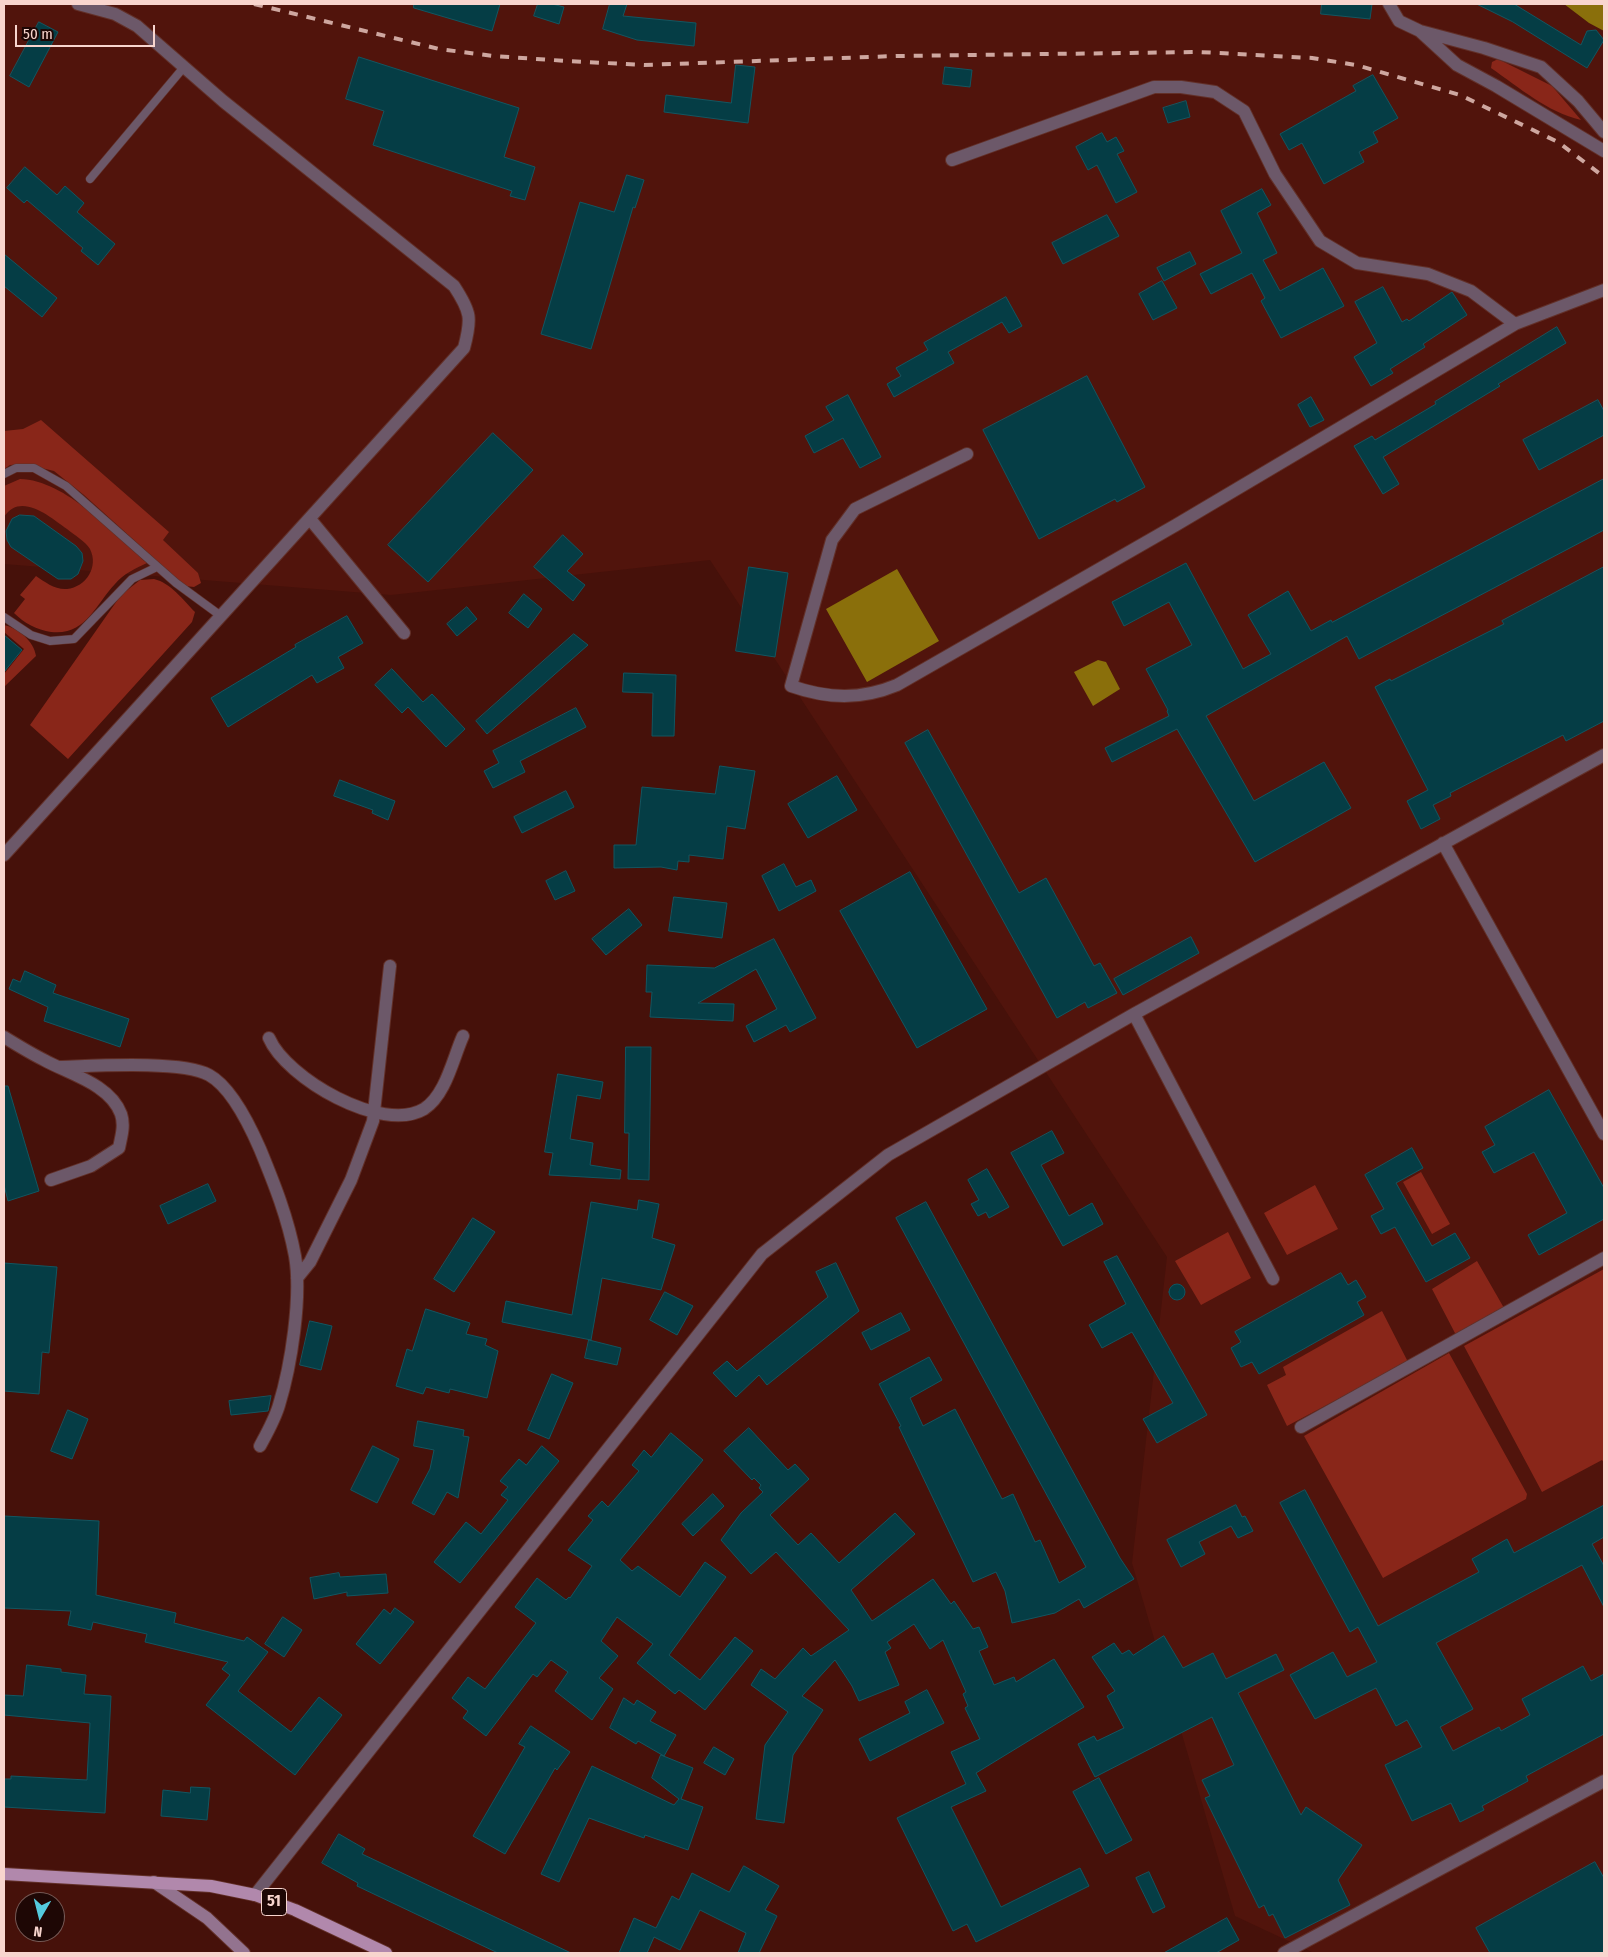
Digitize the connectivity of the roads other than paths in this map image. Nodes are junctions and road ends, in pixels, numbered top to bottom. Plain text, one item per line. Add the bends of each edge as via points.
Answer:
1 (78, 4) edge
2 (1389, 4) edge
3 (1420, 31) junction
4 (184, 67) junction
5 (1604, 132) edge
6 (1604, 151) edge
7 (952, 160) dead end
8 (90, 179) dead end
9 (1604, 290) edge
10 (1515, 324) junction
11 (968, 454) dead end
12 (4, 474) edge
13 (310, 518) junction
14 (157, 567) junction
15 (221, 616) junction
16 (4, 617) edge
17 (404, 633) dead end
18 (1604, 755) edge
19 (1443, 843) junction
20 (4, 855) edge
21 (390, 966) dead end
22 (1134, 1014) junction
23 (463, 1036) dead end
24 (4, 1037) edge
25 (269, 1038) dead end
26 (59, 1068) junction
27 (374, 1114) junction
28 (1604, 1134) edge
29 (51, 1180) dead end
30 (1604, 1258) edge
31 (297, 1278) junction
32 (1273, 1278) dead end
33 (1301, 1427) dead end
34 (260, 1446) dead end
35 (1604, 1781) edge
36 (4, 1874) edge
37 (154, 1882) junction
38 (255, 1895) junction
39 (244, 1953) edge
40 (386, 1953) edge
41 (1284, 1953) edge

1 - 4 street via 115,14 137,26
2 - 3 street via 1398,21
3 - 5 street via 1542,67 1578,101
3 - 6 street via 1457,65
4 - 8 lane
4 - 13 street via 454,286 468,307 469,328 464,348
7 - 10 street via 1154,87 1216,92 1244,110 1275,174 1320,241 1357,263 1428,274 1471,292
9 - 10 street
10 - 11 street via 897,686 873,695 852,697 811,693 791,686 832,540 855,509
12 - 14 lane via 16,468 34,468 66,486
13 - 15 street
13 - 17 street
14 - 15 lane
14 - 16 lane via 132,579 74,639 50,641 31,635
15 - 20 street
18 - 19 street
19 - 22 street
19 - 28 street
21 - 27 street
22 - 32 street
22 - 38 street via 888,1155 762,1254
23 - 27 street via 438,1096 424,1109 403,1116
24 - 26 street
25 - 27 street via 286,1064 332,1094
26 - 29 street via 81,1077 108,1096 121,1113 124,1126 119,1148 91,1166
26 - 31 street via 160,1066 195,1070 224,1086 252,1130 280,1196 295,1256
27 - 31 street via 351,1180 310,1262
30 - 33 street
31 - 34 street via 286,1376 279,1407
35 - 41 street
36 - 37 main road, 51
37 - 38 main road, 51 via 211,1886
37 - 39 street via 207,1918
38 - 40 main road, 51 via 296,1910

